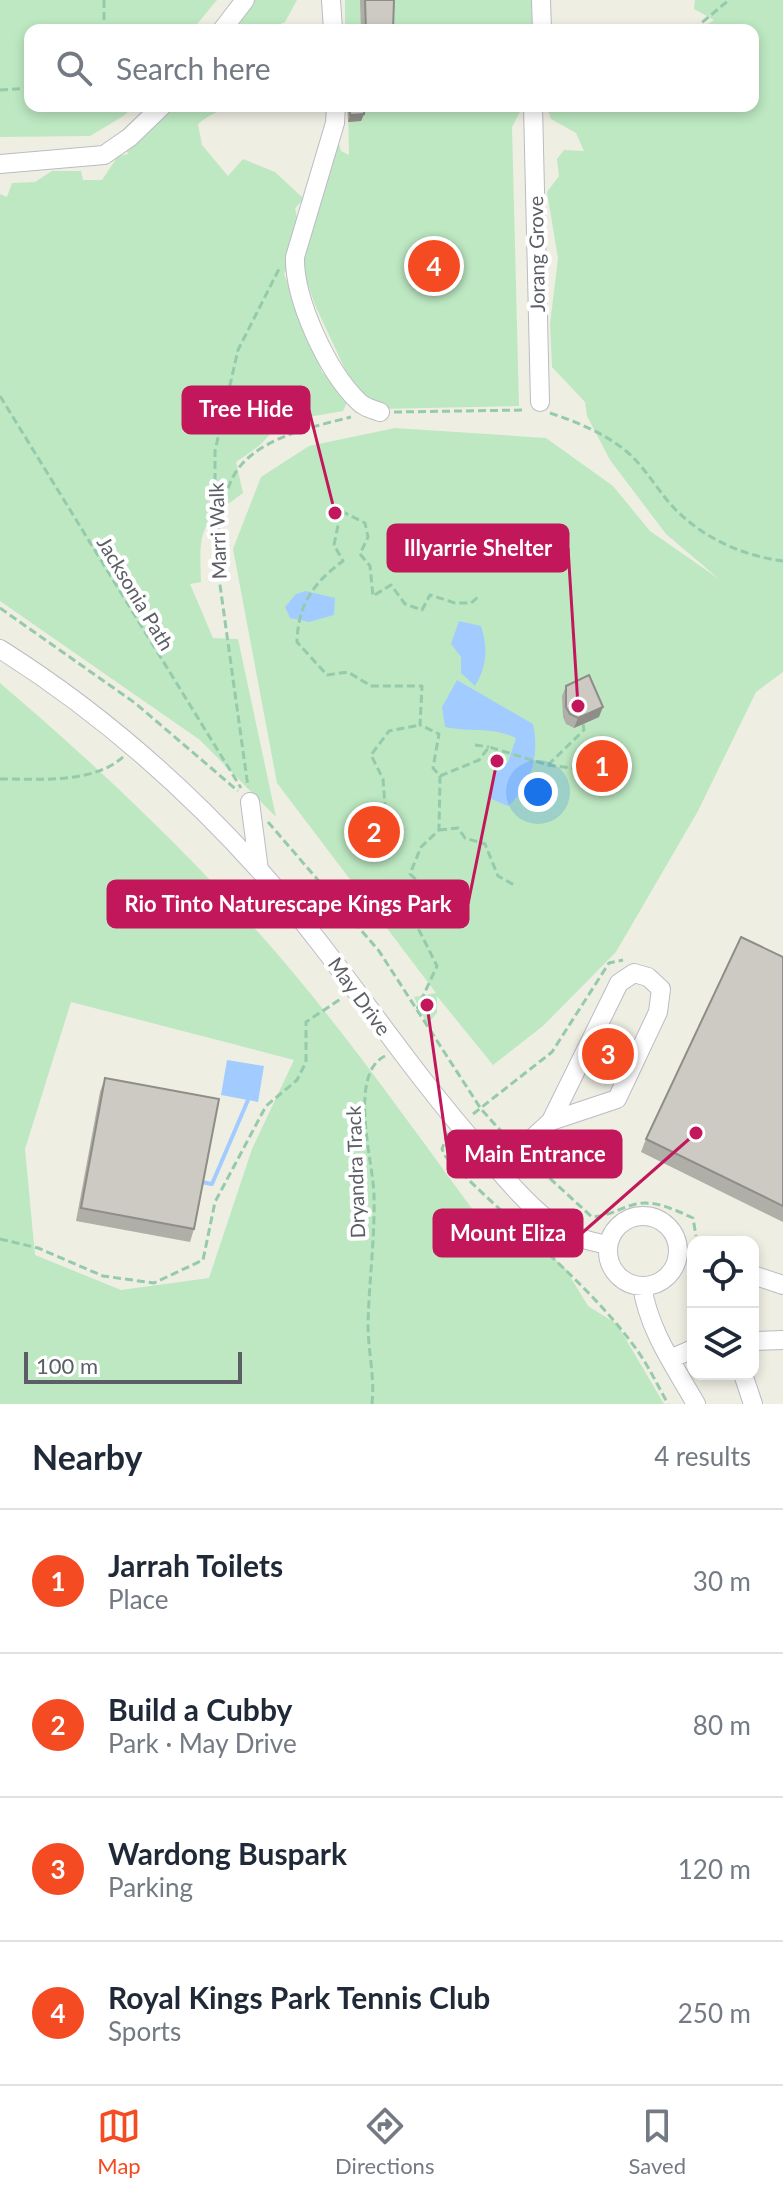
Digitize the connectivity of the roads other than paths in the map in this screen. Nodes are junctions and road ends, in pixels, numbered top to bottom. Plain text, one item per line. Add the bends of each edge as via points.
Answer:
1 (245, 0) edge
2 (331, 0) edge
3 (541, 0) edge
4 (227, 24) edge
5 (333, 24) edge
6 (542, 24) edge
7 (156, 112) edge
8 (336, 112) edge
9 (533, 112) edge
10 (0, 164) edge
11 (540, 402) dead end
12 (380, 412) road end
13 (0, 649) edge
14 (250, 802) road end
15 (259, 870) junction
16 (551, 1121) junction
17 (498, 1170) junction
18 (608, 1245) junction
19 (687, 1255) edge
20 (687, 1259) edge
21 (759, 1277) edge
22 (783, 1285) edge
23 (642, 1286) junction
24 (783, 1340) edge
25 (759, 1341) edge
26 (687, 1352) edge
27 (670, 1359) junction
28 (745, 1380) edge
29 (696, 1404) edge
30 (753, 1404) edge

1 - 4 street
2 - 5 street
3 - 6 street
7 - 10 street via 104,155
8 - 12 street via 295,257 294,280 344,385 360,404
9 - 11 street, Jorang Grove
13 - 15 street, May Drive via 55,683 176,786
14 - 15 street
15 - 17 street, May Drive via 316,935 399,1049
16 - 16 street via 619,983 634,973 648,977 661,989 658,1012 617,1099
16 - 17 street
17 - 18 street, May Drive via 553,1224
18 - 19 street via 620,1223 643,1215 667,1224
18 - 23 street via 608,1257 620,1278
20 - 23 street via 665,1279
21 - 22 street
23 - 27 street via 646,1314
24 - 25 street
26 - 27 street
27 - 29 street
28 - 30 street

